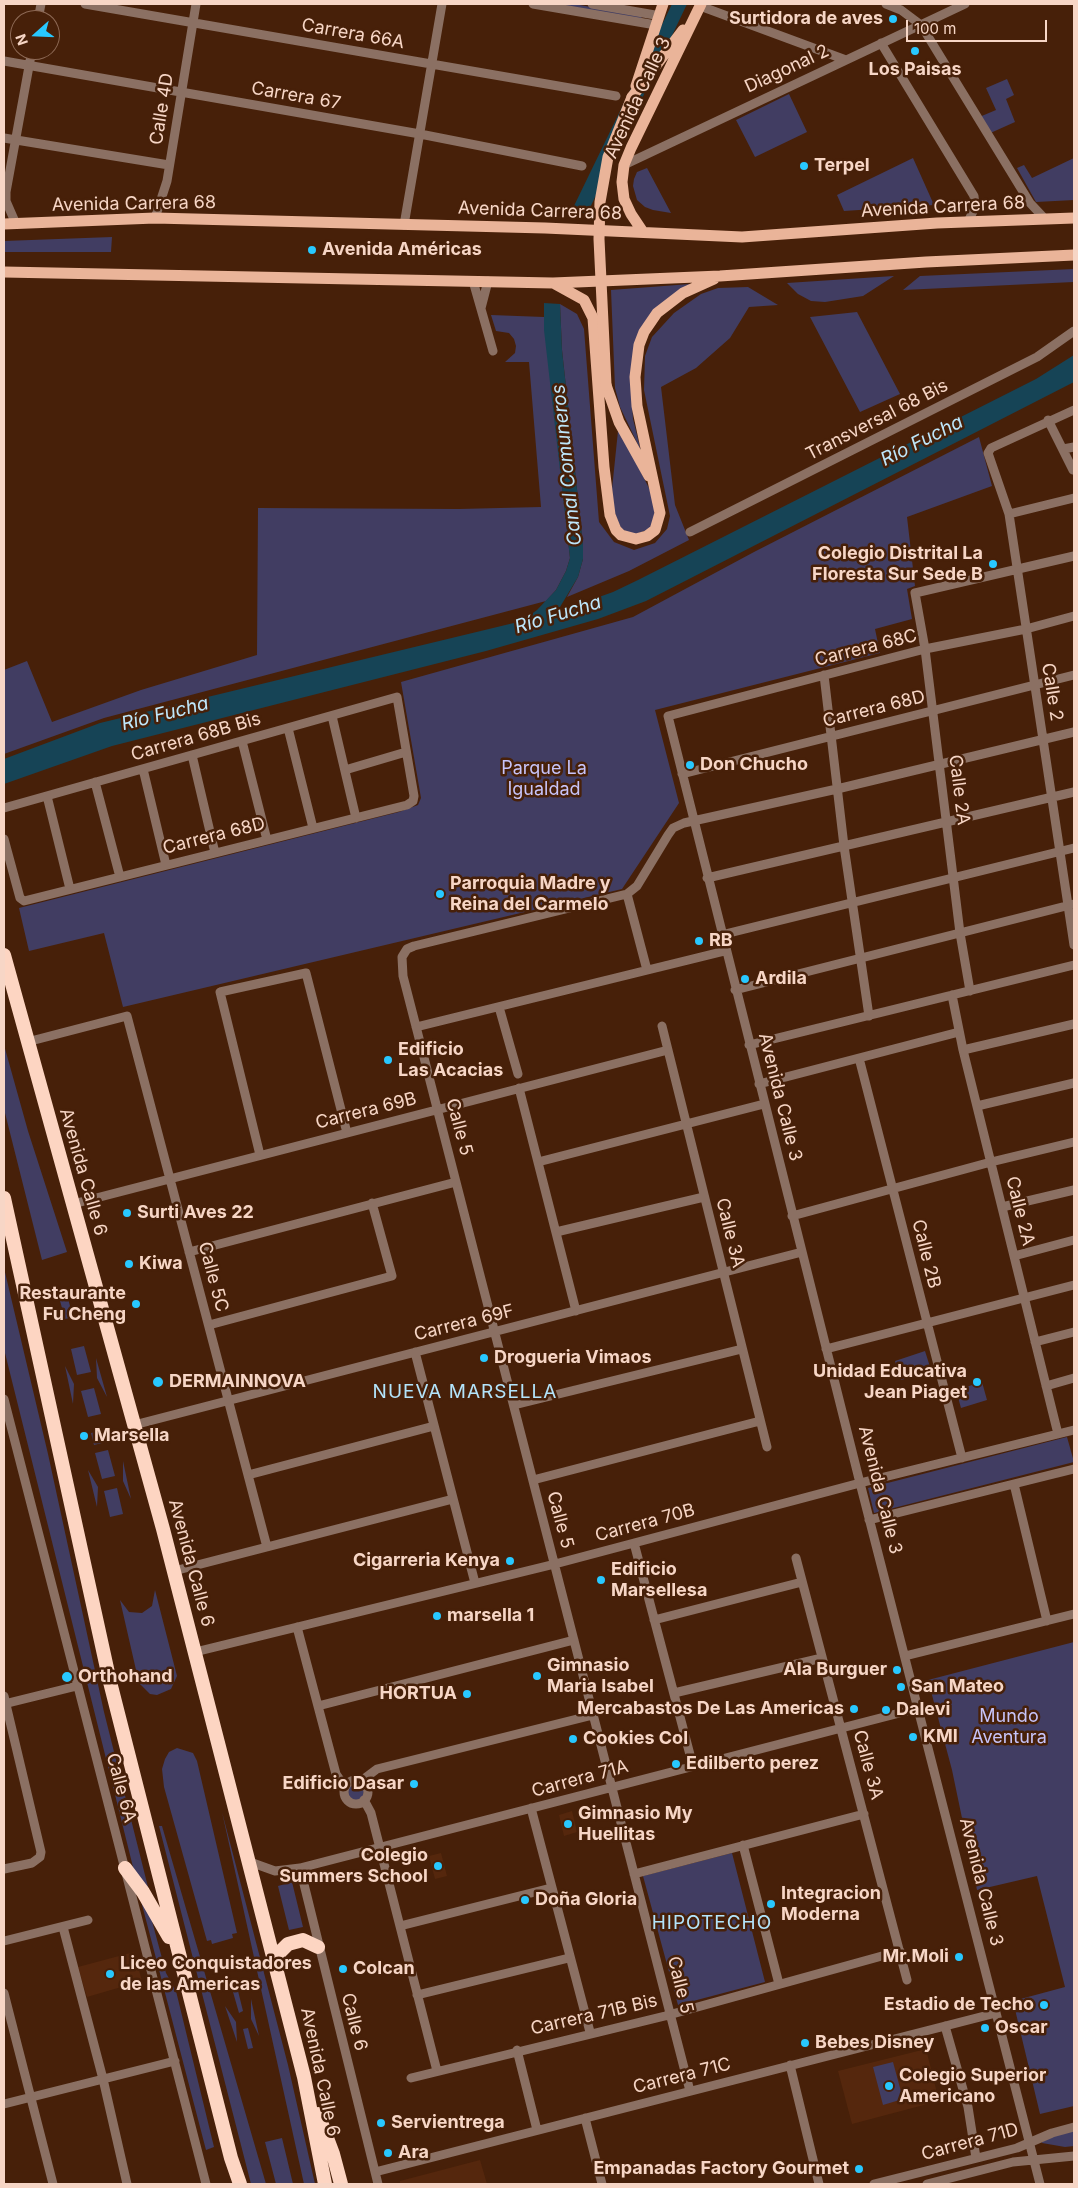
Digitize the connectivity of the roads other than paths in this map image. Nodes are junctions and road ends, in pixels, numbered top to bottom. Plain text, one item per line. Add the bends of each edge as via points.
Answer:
1 (85, 4) edge
2 (196, 4) edge
3 (442, 4) edge
4 (533, 4) edge
5 (592, 4) edge
6 (661, 4) edge
7 (886, 4) edge
8 (965, 4) edge
9 (701, 5) edge
10 (903, 7) edge
11 (652, 20) junction
12 (193, 22) junction
13 (921, 24) junction
14 (881, 43) junction
15 (4, 60) edge
16 (31, 60) edge
17 (846, 60) junction
18 (432, 64) junction
19 (30, 65) junction
20 (182, 91) junction
21 (616, 96) dead end
22 (632, 97) junction
23 (420, 134) junction
24 (4, 138) edge
25 (16, 140) junction
26 (169, 165) junction
27 (624, 165) junction
28 (582, 166) dead end
29 (155, 218) junction
30 (1074, 218) edge
31 (1045, 219) junction
32 (968, 222) junction
33 (4, 224) edge
34 (16, 224) junction
35 (404, 225) junction
36 (643, 232) junction
37 (1074, 255) edge
38 (4, 272) edge
39 (720, 276) junction
40 (473, 281) junction
41 (488, 282) junction
42 (553, 283) junction
43 (481, 308) junction
44 (1074, 331) edge
45 (493, 351) dead end
46 (606, 385) junction
47 (1074, 410) edge
48 (1048, 420) junction
49 (1074, 447) edge
50 (1063, 450) junction
51 (1073, 470) edge
52 (657, 494) junction
53 (1074, 498) edge
54 (608, 500) junction
55 (1008, 514) junction
56 (690, 532) dead end
57 (1074, 556) edge
58 (1017, 570) junction
59 (1074, 616) edge
60 (1026, 629) junction
61 (925, 649) junction
62 (824, 675) junction
63 (1074, 675) edge
64 (1034, 685) junction
65 (932, 711) junction
66 (332, 716) junction
67 (668, 716) joint
68 (288, 728) junction
69 (1074, 732) edge
70 (832, 736) junction
71 (1043, 739) junction
72 (242, 741) junction
73 (406, 752) junction
74 (192, 755) junction
75 (939, 764) junction
76 (143, 769) junction
77 (345, 770) junction
78 (682, 774) junction
79 (95, 782) junction
80 (836, 789) junction
81 (1074, 792) edge
82 (47, 796) junction
83 (1052, 798) junction
84 (4, 808) edge
85 (356, 818) junction
86 (946, 822) junction
87 (693, 823) junction
88 (314, 828) junction
89 (4, 840) edge
90 (267, 840) junction
91 (844, 846) junction
92 (1074, 848) edge
93 (1060, 852) junction
94 (215, 853) junction
95 (166, 865) junction
96 (120, 876) junction
97 (707, 878) junction
98 (953, 878) junction
99 (70, 889) junction
100 (627, 894) junction
101 (853, 903) junction
102 (1071, 905) edge
103 (960, 933) junction
104 (721, 935) junction
105 (1074, 945) edge
106 (725, 951) junction
107 (4, 955) edge
108 (860, 958) junction
109 (1074, 965) edge
110 (647, 970) junction
111 (735, 990) junction
112 (970, 991) junction
113 (952, 995) junction
114 (499, 1007) junction
115 (869, 1016) junction
116 (1074, 1024) edge
117 (662, 1026) dead end
118 (416, 1027) junction
119 (959, 1032) junction
120 (27, 1042) junction
121 (749, 1045) junction
122 (668, 1050) junction
123 (963, 1050) junction
124 (859, 1058) junction
125 (518, 1074) dead end
126 (1074, 1083) edge
127 (759, 1084) junction
128 (519, 1088) junction
129 (764, 1104) junction
130 (977, 1106) junction
131 (438, 1110) junction
132 (686, 1124) junction
133 (347, 1133) junction
134 (1074, 1142) edge
135 (260, 1155) junction
136 (538, 1162) junction
137 (991, 1162) junction
138 (170, 1179) junction
139 (456, 1182) junction
140 (893, 1188) junction
141 (1074, 1190) edge
142 (704, 1197) junction
143 (4, 1198) edge
144 (372, 1203) junction
145 (73, 1204) junction
146 (1002, 1207) junction
147 (792, 1216) junction
148 (556, 1232) junction
149 (1074, 1240) edge
150 (189, 1252) junction
151 (802, 1252) junction
152 (1014, 1256) junction
153 (723, 1272) junction
154 (1074, 1285) edge
155 (1024, 1298) junction
156 (576, 1311) junction
157 (927, 1323) junction
158 (209, 1325) junction
159 (495, 1332) junction
160 (1074, 1332) edge
161 (1035, 1342) junction
162 (742, 1349) junction
163 (826, 1349) junction
164 (415, 1352) junction
165 (1074, 1378) edge
166 (1046, 1386) junction
167 (4, 1399) edge
168 (228, 1400) junction
169 (514, 1405) junction
170 (760, 1421) junction
171 (134, 1425) junction
172 (434, 1426) junction
173 (1074, 1430) edge
174 (1058, 1434) junction
175 (767, 1447) dead end
176 (962, 1458) junction
177 (1074, 1469) edge
178 (248, 1474) junction
179 (533, 1480) junction
180 (860, 1483) junction
181 (1014, 1484) junction
182 (453, 1498) junction
183 (870, 1520) junction
184 (634, 1543) junction
185 (267, 1547) junction
186 (796, 1558) dead end
187 (555, 1564) junction
188 (174, 1571) junction
189 (802, 1582) junction
190 (476, 1583) junction
191 (1074, 1614) edge
192 (654, 1620) junction
193 (1047, 1621) junction
194 (297, 1627) junction
195 (574, 1640) junction
196 (195, 1652) junction
197 (905, 1656) junction
198 (822, 1658) junction
199 (77, 1686) junction
200 (674, 1692) junction
201 (4, 1701) edge
202 (318, 1706) junction
203 (919, 1708) junction
204 (594, 1715) junction
205 (841, 1728) junction
206 (693, 1766) junction
207 (361, 1781) junction
208 (345, 1787) junction
209 (612, 1787) junction
210 (364, 1800) junction
211 (531, 1808) junction
212 (864, 1814) junction
213 (743, 1845) junction
214 (380, 1848) junction
215 (250, 1862) junction
216 (125, 1868) junction
217 (300, 1868) junction
218 (4, 1870) edge
219 (634, 1874) junction
220 (551, 1888) junction
221 (88, 1920) dead end
222 (400, 1926) junction
223 (63, 1927) junction
224 (4, 1942) edge
225 (318, 1947) junction
226 (900, 1951) junction
227 (179, 1954) junction
228 (569, 1958) junction
229 (276, 1963) junction
230 (908, 1980) dead end
231 (779, 1984) junction
232 (4, 1993) edge
233 (417, 1996) junction
234 (996, 2013) junction
235 (670, 2014) junction
236 (7, 2020) edge
237 (945, 2026) junction
238 (590, 2032) junction
239 (517, 2050) junction
240 (175, 2060) junction
241 (790, 2065) junction
242 (436, 2071) junction
243 (304, 2077) junction
244 (411, 2078) dead end
245 (103, 2079) junction
246 (690, 2090) junction
247 (31, 2097) junction
248 (4, 2104) edge
249 (585, 2118) junction
250 (1074, 2127) edge
251 (537, 2130) junction
252 (1030, 2143) junction
253 (1074, 2156) edge
254 (230, 2158) junction
255 (976, 2158) junction
256 (1034, 2160) junction
257 (375, 2172) junction
258 (53, 2184) edge
259 (127, 2184) edge
260 (206, 2184) edge
261 (235, 2184) edge
262 (240, 2184) edge
263 (325, 2184) edge
264 (342, 2184) edge
265 (378, 2184) edge
266 (602, 2184) edge
267 (819, 2184) edge
268 (874, 2184) edge
269 (927, 2184) edge
270 (1040, 2184) edge

1 - 12 street, Carrera 66A
2 - 12 street, Calle 4D
3 - 18 street
4 - 11 street
5 - 11 street
6 - 11 main road, Avenida Calle 3
6 - 22 main road, Avenida Calle 3
7 - 10 street
8 - 13 street, Diagonal 2
9 - 17 street
9 - 22 main road, Avenida Calle 3
9 - 27 main road, Avenida Calle 3
10 - 13 street
12 - 18 street, Carrera 66A
12 - 20 street, Calle 4D
13 - 14 street, Diagonal 2
13 - 31 street via 1030,203
14 - 17 street, Diagonal 2
14 - 32 street via 974,196 975,207
15 - 19 street, Carrera 67
16 - 19 street
17 - 27 street, Diagonal 2
18 - 21 street, Carrera 66A
18 - 23 street
19 - 20 street, Carrera 67
19 - 25 street
20 - 23 street, Carrera 67
20 - 26 street, Calle 4D
22 - 46 main road, Avenida Calle 3, bridge via 608,157 600,202
23 - 28 street, Carrera 67
23 - 35 street
24 - 25 street
25 - 26 street
25 - 34 street via 6,201
26 - 29 street, Calle 4D
27 - 36 main road, Avenida Calle 3 via 624,199
29 - 34 main road, Avenida Carrera 68
29 - 35 main road, Avenida Carrera 68
30 - 31 main road, Avenida Carrera 68
31 - 32 main road, Avenida Carrera 68
32 - 36 main road, Avenida Carrera 68 via 742,237
33 - 34 main road, Avenida Carrera 68
35 - 36 main road, Avenida Carrera 68
37 - 39 main road
38 - 40 main road
39 - 42 main road
39 - 52 main road, Avenida Calle 3 via 683,293 657,313 644,332 640,345 635,377 637,406
40 - 41 main road
40 - 43 street
41 - 42 main road
41 - 43 street
42 - 54 main road, Avenida Calle 3 via 584,300 593,318
43 - 45 street
44 - 56 street, Transversal 68 Bis via 1037,357
46 - 52 main road, Avenida Calle 3 via 619,422
46 - 54 main road, Avenida Calle 3 via 610,431
47 - 48 street
48 - 50 street
48 - 55 street, Calle 2 via 991,448 989,458
49 - 50 street
50 - 51 street
52 - 54 main road, Avenida Calle 3 via 660,513 655,530 636,539 621,536 616,530
53 - 55 street
55 - 58 street, Calle 2
57 - 58 street
58 - 60 street, Calle 2
58 - 61 street, Calle 2A via 915,593
59 - 60 street, Carrera 68C
60 - 61 street, Carrera 68C
60 - 64 street, Calle 2
61 - 62 street, Carrera 68C
61 - 65 street, Calle 2A
62 - 67 street, Carrera 68C
62 - 70 street
63 - 64 street, Carrera 68D
64 - 65 street, Carrera 68D
64 - 71 street, Calle 2
65 - 70 street, Carrera 68D
65 - 75 street, Calle 2A
66 - 68 street, Carrera 68B Bis
66 - 73 street, Carrera 68B Bis via 397,697
66 - 77 street
67 - 78 street, Avenida Calle 3
68 - 72 street, Carrera 68B Bis
68 - 88 street
69 - 71 street
70 - 78 street, Carrera 68D
70 - 80 street
71 - 75 street
71 - 83 street, Calle 2
72 - 74 street, Carrera 68B Bis
72 - 90 street
73 - 77 street
73 - 85 street, Carrera 68D via 413,801
74 - 76 street, Carrera 68B Bis
74 - 94 street
75 - 80 street
75 - 86 street, Calle 2A
76 - 79 street, Carrera 68B Bis
76 - 95 street
77 - 85 street
78 - 87 street, Avenida Calle 3
79 - 82 street, Carrera 68B Bis
79 - 96 street
80 - 87 street
80 - 91 street
81 - 83 street
82 - 84 street, Carrera 68B Bis
82 - 99 street
83 - 86 street
83 - 93 street, Calle 2
85 - 88 street, Carrera 68D
86 - 91 street
86 - 98 street, Calle 2A
87 - 97 street, Avenida Calle 3
87 - 100 street via 673,828 637,886
88 - 90 street, Carrera 68D
89 - 99 street, Carrera 68D via 22,901
90 - 94 street, Carrera 68D
91 - 97 street
91 - 101 street
92 - 93 street
93 - 98 street
93 - 102 street, Calle 2
94 - 95 street, Carrera 68D
95 - 96 street, Carrera 68D
96 - 99 street, Carrera 68D
97 - 104 street, Avenida Calle 3
98 - 101 street
98 - 103 street, Calle 2A
100 - 110 street
100 - 118 street, Calle 5 via 406,949 402,957 403,976
101 - 104 street
101 - 108 street
102 - 103 street
102 - 105 street, Calle 2
103 - 108 street
103 - 112 street, Calle 2A
104 - 106 street, Avenida Calle 3
106 - 110 street
106 - 111 street, Avenida Calle 3
107 - 120 highway, Avenida Calle 6
108 - 111 street
108 - 115 street
109 - 112 street
110 - 114 street
111 - 121 street, Avenida Calle 3
112 - 113 street
113 - 115 street
113 - 119 street, Calle 2A
114 - 118 street
114 - 125 street
115 - 121 street
116 - 123 street
117 - 122 street, Calle 3A
118 - 131 street, Calle 5
119 - 123 street, Calle 2A
119 - 124 street
120 - 138 street, Calle 5C via 127,1016
120 - 145 highway, Avenida Calle 6
121 - 127 street, Avenida Calle 3
122 - 128 street, Carrera 69B
122 - 132 street, Calle 3A
123 - 130 street, Calle 2A
124 - 127 street
124 - 140 street, Calle 2B
126 - 130 street
127 - 129 street, Avenida Calle 3
128 - 131 street, Carrera 69B
128 - 136 street
129 - 132 street
129 - 147 street, Avenida Calle 3
130 - 137 street, Calle 2A
131 - 133 street, Carrera 69B
131 - 139 street, Calle 5
132 - 136 street
132 - 142 street, Calle 3A
133 - 135 street, Carrera 69B
133 - 135 street via 306,973 220,992
134 - 137 street
135 - 138 street, Carrera 69B
136 - 148 street
137 - 140 street
137 - 146 street, Calle 2A
138 - 145 street, Carrera 69B
138 - 150 street, Calle 5C
139 - 144 street
139 - 159 street, Calle 5
140 - 147 street
140 - 157 street, Calle 2B
141 - 146 street
142 - 148 street
142 - 153 street, Calle 3A
143 - 227 highway via 106,1665
144 - 150 street
144 - 158 street via 392,1276
145 - 171 highway, Avenida Calle 6
146 - 152 street, Calle 2A
147 - 151 street, Avenida Calle 3
148 - 156 street
149 - 152 street
150 - 158 street, Calle 5C
151 - 153 street, Carrera 69F
151 - 163 street, Avenida Calle 3
152 - 155 street, Calle 2A
153 - 156 street, Carrera 69F
153 - 162 street, Calle 3A
154 - 155 street
155 - 157 street
155 - 161 street, Calle 2A
156 - 159 street, Carrera 69F
157 - 163 street
157 - 176 street, Calle 2B
158 - 168 street, Calle 5C
159 - 164 street, Carrera 69F
159 - 169 street, Calle 5
160 - 161 street
161 - 166 street, Calle 2A
162 - 169 street
162 - 170 street, Calle 3A
163 - 180 street, Avenida Calle 3
164 - 168 street, Carrera 69F
164 - 172 street
165 - 166 street
166 - 174 street, Calle 2A
167 - 199 street, Calle 6A
168 - 171 street, Carrera 69F
168 - 178 street, Calle 5C
169 - 179 street, Calle 5
170 - 175 street, Calle 3A
170 - 179 street
171 - 188 highway, Avenida Calle 6
172 - 178 street
172 - 182 street
173 - 174 street, Carrera 70B
174 - 176 street, Carrera 70B
176 - 180 street, Carrera 70B
177 - 181 street
178 - 185 street, Calle 5C
179 - 187 street, Calle 5
180 - 183 street, Avenida Calle 3
180 - 184 street, Carrera 70B
181 - 183 street
181 - 193 street
182 - 185 street
182 - 190 street
183 - 197 street, Avenida Calle 3
184 - 187 street, Carrera 70B
184 - 192 street
185 - 188 street
186 - 189 street, Calle 3A
187 - 190 street, Carrera 70B
187 - 195 street, Calle 5
188 - 196 highway, Avenida Calle 6
189 - 192 street
189 - 198 street, Calle 3A
190 - 194 street, Carrera 70B
191 - 193 street
192 - 200 street
193 - 197 street
194 - 196 street, Carrera 70B
194 - 202 street
195 - 202 street
195 - 204 street, Calle 5
196 - 215 highway, Avenida Calle 6
197 - 203 street, Avenida Calle 3
198 - 200 street
198 - 205 street, Calle 3A
199 - 201 street
199 - 216 street, Calle 6A
200 - 206 street
201 - 218 street via 42,1852 37,1860
202 - 208 street via 336,1774
203 - 205 street, Carrera 71A
203 - 234 street, Avenida Calle 3
204 - 207 street via 377,1769
204 - 209 street, Calle 5
205 - 206 street, Carrera 71A
205 - 212 street, Calle 3A
206 - 209 street, Carrera 71A
207 - 208 street via 354,1780
207 - 210 street via 368,1790
208 - 210 street via 348,1801 358,1804
209 - 211 street, Carrera 71A
209 - 219 street, Calle 5
210 - 214 street via 371,1813
211 - 214 street, Carrera 71A
211 - 220 street
212 - 213 street
212 - 226 street, Calle 3A
213 - 219 street
213 - 231 street
214 - 217 street, Carrera 71A
214 - 222 street
215 - 217 street, Carrera 71A via 274,1871
215 - 229 highway, Avenida Calle 6
216 - 227 highway
216 - 240 street, Calle 6A
217 - 225 street, Calle 6
219 - 235 street, Calle 5
220 - 222 street
220 - 228 street
221 - 223 street
222 - 233 street
223 - 224 street
223 - 245 street
225 - 229 highway via 303,1940 288,1944
225 - 257 street, Calle 6
226 - 230 street, Calle 3A
226 - 231 street, Carrera 71B Bis
227 - 254 highway
228 - 233 street
228 - 238 street
229 - 243 highway, Avenida Calle 6
231 - 235 street, Carrera 71B Bis
232 - 236 street
233 - 242 street
234 - 237 street, Carrera 71C
234 - 252 street, Avenida Calle 3
235 - 238 street, Carrera 71B Bis
235 - 246 street, Calle 5
236 - 247 street
237 - 241 street, Carrera 71C
237 - 255 street via 968,2107
238 - 239 street, Carrera 71B Bis
239 - 242 street, Carrera 71B Bis
239 - 251 street
240 - 245 street
240 - 260 street, Calle 6A
241 - 246 street, Carrera 71C
241 - 267 street
242 - 244 street, Carrera 71B Bis
243 - 263 highway, Avenida Calle 6
243 - 264 highway
245 - 247 street
245 - 259 street
246 - 249 street, Carrera 71C
247 - 248 street
247 - 258 street
249 - 251 street, Carrera 71C
249 - 266 street
250 - 252 street, Carrera 71D
251 - 257 street, Carrera 71C
252 - 255 street, Carrera 71D
252 - 256 street, Avenida Calle 3
253 - 256 street, Carrera 71D
254 - 261 highway
254 - 262 highway
255 - 268 street, Carrera 71D
256 - 269 street, Carrera 71D
256 - 270 street, Avenida Calle 3
257 - 265 street, Calle 6

